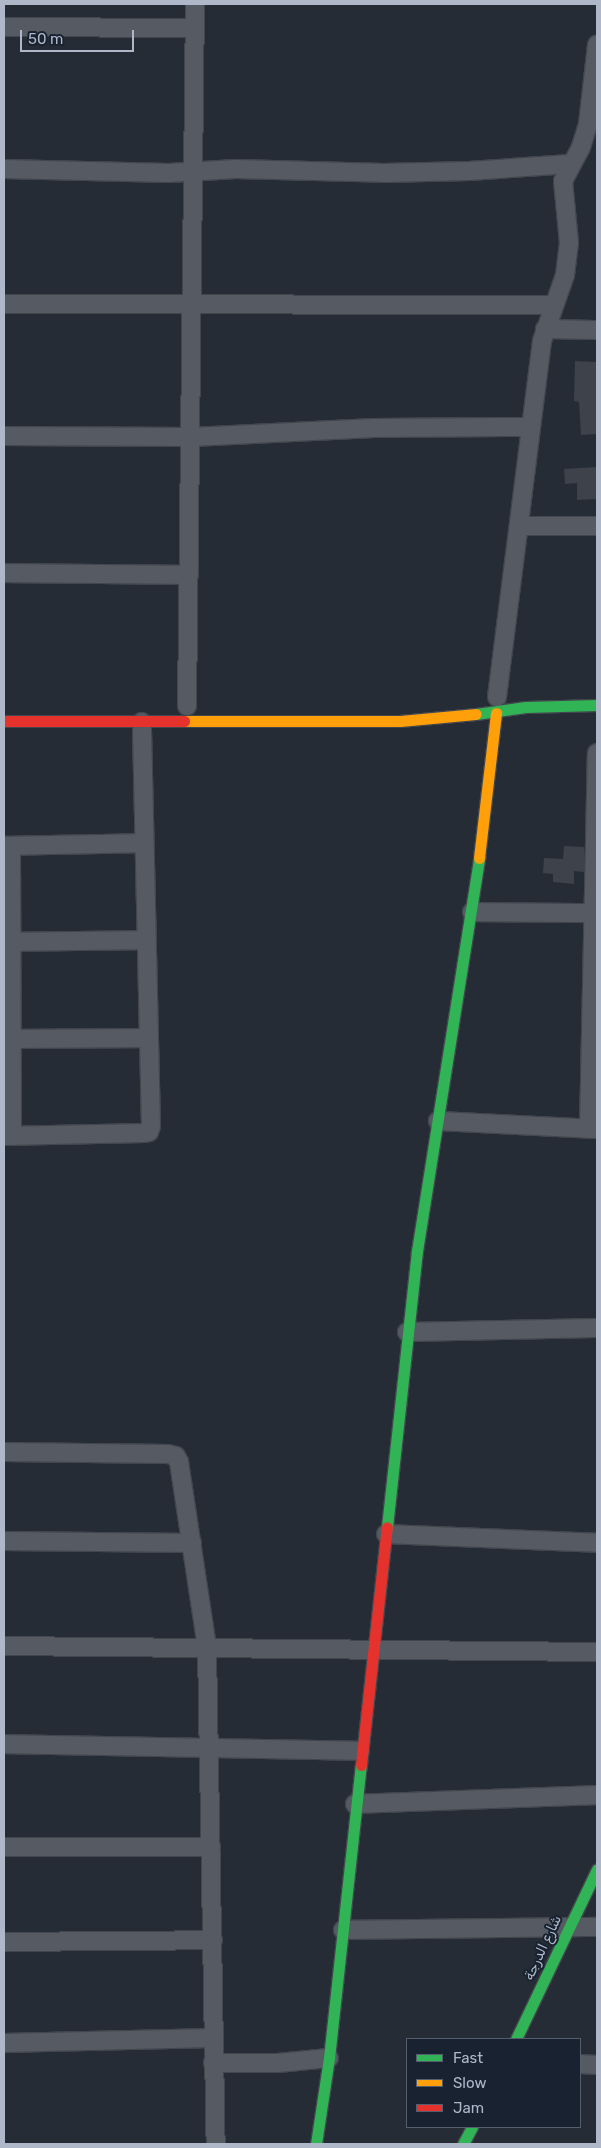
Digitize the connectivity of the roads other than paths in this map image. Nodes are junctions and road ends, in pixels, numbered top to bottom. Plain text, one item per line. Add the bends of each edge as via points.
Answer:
1 (195, 4) edge
2 (4, 27) edge
3 (195, 28) junction
4 (597, 45) edge
5 (592, 124) edge
6 (570, 164) junction
7 (4, 169) edge
8 (194, 170) junction
9 (4, 304) edge
10 (554, 305) junction
11 (194, 306) junction
12 (545, 329) junction
13 (597, 330) edge
14 (531, 427) junction
15 (4, 436) edge
16 (192, 437) junction
17 (521, 526) junction
18 (597, 526) edge
19 (4, 573) edge
20 (189, 575) junction
21 (499, 701) junction
22 (597, 705) edge
23 (187, 706) dead end
24 (4, 721) edge
25 (142, 722) junction
26 (597, 753) edge
27 (143, 843) junction
28 (7, 846) edge
29 (472, 912) junction
30 (595, 913) edge
31 (146, 940) junction
32 (8, 942) edge
33 (148, 1038) junction
34 (8, 1039) edge
35 (438, 1121) junction
36 (593, 1129) edge
37 (8, 1136) edge
38 (597, 1328) edge
39 (407, 1332) junction
40 (4, 1452) edge
41 (386, 1534) junction
42 (4, 1541) edge
43 (192, 1543) junction
44 (597, 1543) edge
45 (4, 1646) edge
46 (207, 1648) junction
47 (373, 1650) junction
48 (597, 1652) edge
49 (4, 1744) edge
50 (209, 1746) junction
51 (360, 1751) junction
52 (597, 1796) edge
53 (355, 1804) junction
54 (4, 1847) edge
55 (212, 1847) junction
56 (597, 1869) edge
57 (569, 1926) junction
58 (597, 1927) edge
59 (343, 1930) junction
60 (213, 1940) junction
61 (4, 1942) edge
62 (213, 2038) junction
63 (516, 2038) edge
64 (4, 2043) edge
65 (329, 2058) junction
66 (213, 2063) junction
67 (581, 2064) edge
68 (597, 2064) edge
69 (472, 2128) edge
70 (216, 2144) edge
71 (316, 2144) edge
72 (464, 2144) edge

1 - 3 street
2 - 3 street
3 - 8 street
4 - 5 street
5 - 6 street
6 - 8 street via 450,172
6 - 10 street via 563,181 569,243 565,274
7 - 8 street via 169,173
8 - 11 street
9 - 11 street
10 - 11 street
10 - 12 street
11 - 16 street
12 - 13 street
12 - 14 street
14 - 16 street via 355,428
14 - 17 street
15 - 16 street
16 - 20 street
17 - 18 street
17 - 21 street
19 - 20 street
20 - 23 street
21 - 22 street via 526,707
21 - 25 street via 400,721
21 - 29 street
24 - 25 street
25 - 27 street
26 - 30 street
27 - 28 street
27 - 31 street
28 - 32 street
29 - 30 street
29 - 35 street
30 - 36 street
31 - 32 street
31 - 33 street
32 - 34 street
33 - 34 street
33 - 37 street via 149,1132
34 - 37 street
35 - 36 street
35 - 39 street
38 - 39 street
39 - 41 street
40 - 43 street via 176,1456
41 - 44 street
41 - 47 street
42 - 43 street
43 - 46 street
45 - 46 street
46 - 47 street
46 - 50 street
47 - 48 street
47 - 51 street
49 - 50 street
50 - 51 street
50 - 55 street
51 - 53 street
52 - 53 street
53 - 59 street
54 - 55 street
55 - 60 street
56 - 57 street, شارع الدرجة
57 - 58 street
57 - 59 street
57 - 63 street, شارع الدرجة
59 - 65 street
60 - 61 street
60 - 62 street
62 - 64 street
62 - 66 street
65 - 66 street via 278,2063
65 - 71 street
66 - 70 street
67 - 68 street
69 - 72 street

